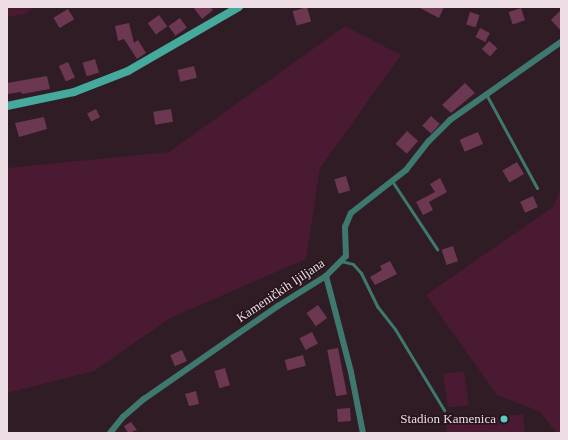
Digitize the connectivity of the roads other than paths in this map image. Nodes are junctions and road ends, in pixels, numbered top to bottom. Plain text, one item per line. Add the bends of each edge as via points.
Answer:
1 (239, 7) edge
2 (561, 42) edge
3 (486, 94) junction
4 (7, 106) edge
5 (392, 181) junction
6 (537, 188) dead end
7 (438, 249) dead end
8 (341, 261) junction
9 (326, 276) junction
10 (444, 410) dead end
11 (110, 433) edge
12 (363, 433) edge

1 - 4 street via 128,71 74,92
2 - 3 street, Kameničkih ljiljana
3 - 5 street, Kameničkih ljiljana via 450,120 406,170
3 - 6 lane
5 - 7 lane
5 - 8 street, Kameničkih ljiljana via 348,218 345,234 347,250
8 - 9 street, Kameničkih ljiljana
8 - 10 lane via 353,264 361,273 377,306 395,329
9 - 11 street, Kameničkih ljiljana via 278,306 144,399
9 - 12 street via 351,372

